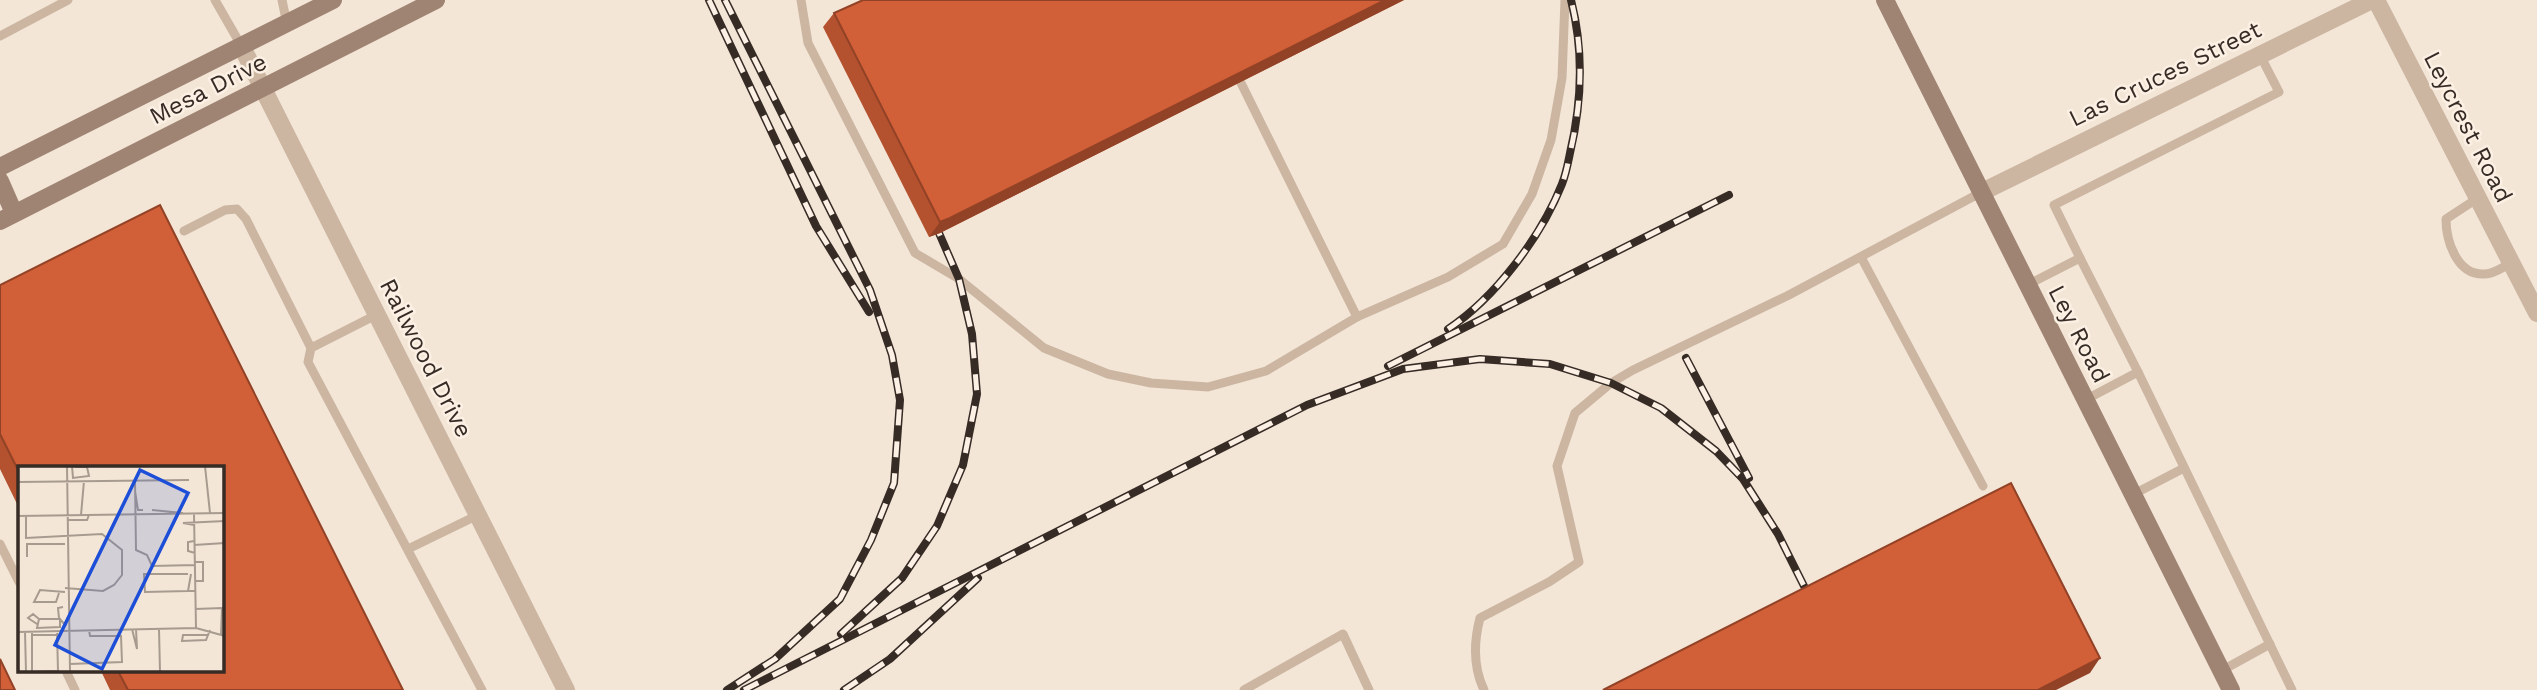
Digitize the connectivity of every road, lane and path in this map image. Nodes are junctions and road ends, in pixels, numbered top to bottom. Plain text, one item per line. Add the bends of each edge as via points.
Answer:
1 (68, 0) edge
2 (215, 0) edge
3 (282, 0) edge
4 (333, 0) edge
5 (436, 0) edge
6 (801, 0) edge
7 (1565, 0) edge
8 (1885, 0) edge
9 (2374, 0) edge
10 (288, 24) junction
11 (0, 36) edge
12 (242, 47) junction
13 (2260, 55) junction
14 (1241, 83) edge
15 (262, 89) junction
16 (0, 167) edge
17 (0, 181) edge
18 (1980, 193) junction
19 (2478, 198) junction
20 (7, 217) edge
21 (184, 231) dead end
22 (1861, 257) junction
23 (2080, 258) junction
24 (2511, 263) junction
25 (2027, 286) junction
26 (2537, 313) edge
27 (376, 315) junction
28 (1357, 317) junction
29 (311, 348) junction
30 (2138, 372) junction
31 (2085, 400) junction
32 (2184, 468) junction
33 (1983, 486) dead end
34 (2132, 495) junction
35 (478, 515) junction
36 (0, 544) edge
37 (408, 549) junction
38 (18, 580) edge
39 (2270, 644) junction
40 (2221, 671) junction
41 (66, 672) edge
42 (75, 690) edge
43 (482, 690) edge
44 (566, 690) edge
45 (1244, 690) edge
46 (1369, 690) edge
47 (1484, 690) edge
48 (2231, 690) edge
49 (2292, 690) edge

1 - 11 lane
2 - 12 lane
3 - 10 lane
4 - 10 main road, Mesa Drive
5 - 15 main road, Mesa Drive
6 - 28 lane via 808,43 915,253 959,279 1044,348 1108,374 1208,387 1266,371
7 - 28 lane via 1562,78 1551,140 1532,194 1503,244 1448,277
8 - 18 main road, Ley Road
9 - 13 street, Las Cruces Street
9 - 19 street, Leycrest Road
10 - 12 main road, Mesa Drive
12 - 15 street, Railwood Drive
12 - 16 main road, Mesa Drive
13 - 18 street, Las Cruces Street
13 - 23 lane via 2279,92 2054,205
14 - 28 lane
15 - 20 main road, Mesa Drive
15 - 27 street, Railwood Drive
17 - 20 main road
18 - 22 lane
18 - 25 main road, Ley Road
19 - 24 street, Leycrest Road
19 - 24 lane via 2446,219 2450,245 2472,273 2486,274
21 - 29 lane via 225,210 237,209
22 - 33 lane
22 - 47 lane via 1633,370 1575,413 1557,466 1579,562 1480,618 1474,640
23 - 25 lane
23 - 30 lane
24 - 26 street, Leycrest Road
25 - 31 main road, Ley Road
27 - 29 lane
27 - 35 street, Railwood Drive
29 - 37 lane via 308,362
30 - 31 lane
30 - 32 lane
31 - 34 main road, Ley Road
32 - 34 lane
32 - 39 lane
34 - 40 main road, Ley Road
35 - 37 lane
35 - 44 street, Railwood Drive
36 - 38 lane
37 - 43 lane
39 - 40 lane
39 - 49 lane
40 - 48 main road, Ley Road
41 - 42 lane
45 - 46 lane via 1342,634

